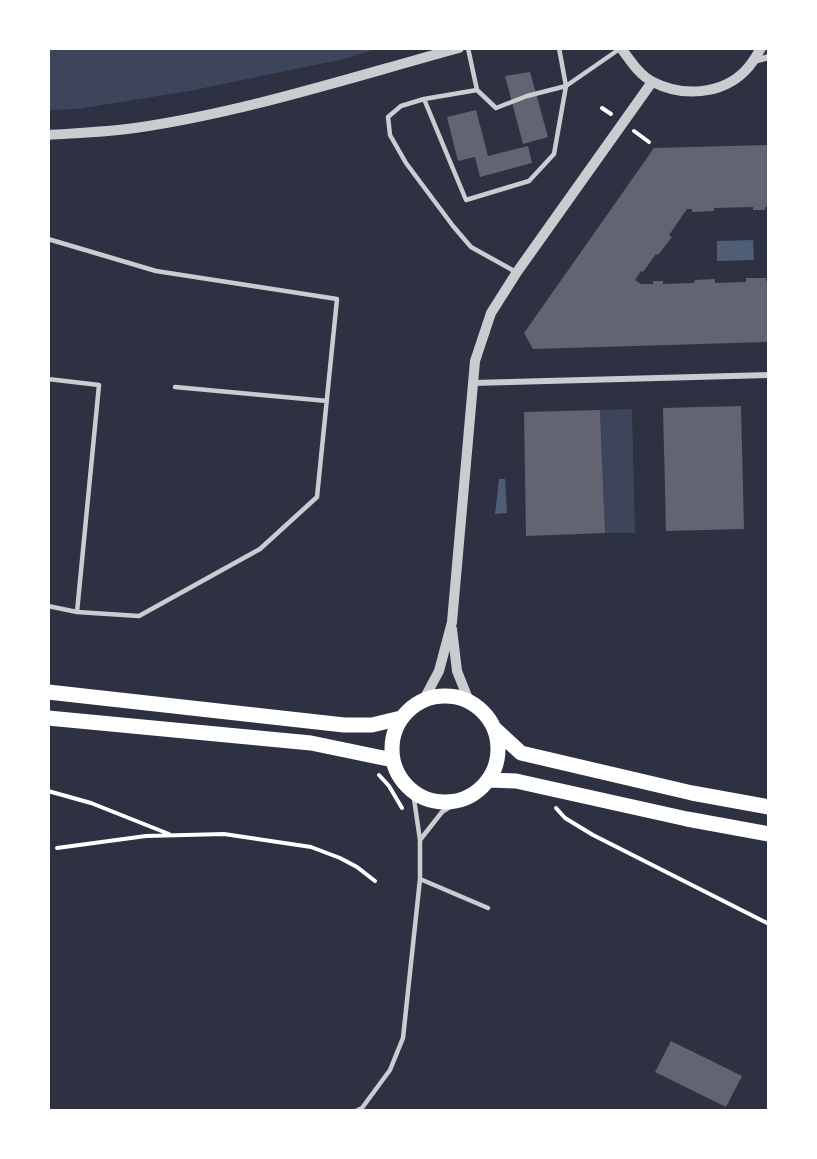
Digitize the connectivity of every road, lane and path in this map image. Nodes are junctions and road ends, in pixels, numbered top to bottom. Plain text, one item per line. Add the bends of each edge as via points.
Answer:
1 (459, 48) edge
2 (468, 48) edge
3 (559, 48) edge
4 (621, 48) edge
5 (760, 48) edge
6 (769, 57) edge
7 (754, 61) junction
8 (652, 82) junction
9 (566, 86) junction
10 (477, 90) junction
11 (424, 99) junction
12 (48, 135) edge
13 (48, 239) edge
14 (517, 272) junction
15 (769, 375) edge
16 (48, 379) edge
17 (473, 383) junction
18 (175, 387) dead end
19 (327, 401) junction
20 (48, 606) edge
21 (77, 612) junction
22 (452, 622) junction
23 (48, 692) edge
24 (424, 699) junction
25 (469, 700) junction
26 (48, 718) edge
27 (401, 718) junction
28 (495, 729) junction
29 (393, 760) junction
30 (378, 774) dead end
31 (489, 780) junction
32 (48, 791) edge
33 (413, 792) junction
34 (459, 801) junction
35 (551, 803) dead end
36 (769, 807) edge
37 (405, 815) dead end
38 (769, 834) edge
39 (173, 836) junction
40 (420, 840) junction
41 (57, 848) dead end
42 (420, 879) junction
43 (375, 881) dead end
44 (488, 908) dead end
45 (769, 924) edge
46 (356, 1111) edge

1 - 12 street via 199,117 134,128
2 - 10 lane
3 - 9 lane
4 - 8 street
4 - 9 lane
5 - 7 street
6 - 7 street
7 - 8 street via 733,81 707,91 680,92
8 - 14 street
9 - 10 lane via 496,108
9 - 11 lane via 554,154 529,181 466,201
10 - 11 lane
11 - 14 lane via 401,106 388,117 390,135 406,163 471,247
13 - 19 lane via 156,271 337,299
14 - 17 street via 491,313 475,361
15 - 17 street
16 - 21 lane via 99,385
17 - 22 street
18 - 19 lane
19 - 21 lane via 317,497 260,549 139,616
20 - 21 lane
22 - 24 street via 439,671
22 - 25 street via 457,670
23 - 27 main road via 344,724 372,725
24 - 25 main road via 446,695
24 - 27 main road
25 - 28 main road via 488,716
26 - 29 main road via 311,743
27 - 29 main road via 393,737
28 - 31 main road via 498,754
28 - 36 main road via 521,753
29 - 33 main road
30 - 37 path
31 - 34 main road
31 - 38 main road via 516,781
32 - 39 path via 91,803
33 - 34 main road via 436,802
33 - 40 lane
34 - 40 lane via 442,812
35 - 45 path via 565,818 592,835
39 - 41 path
39 - 43 path via 224,834 311,847 357,867
40 - 42 lane
42 - 44 lane
42 - 46 lane via 403,1038 390,1070

